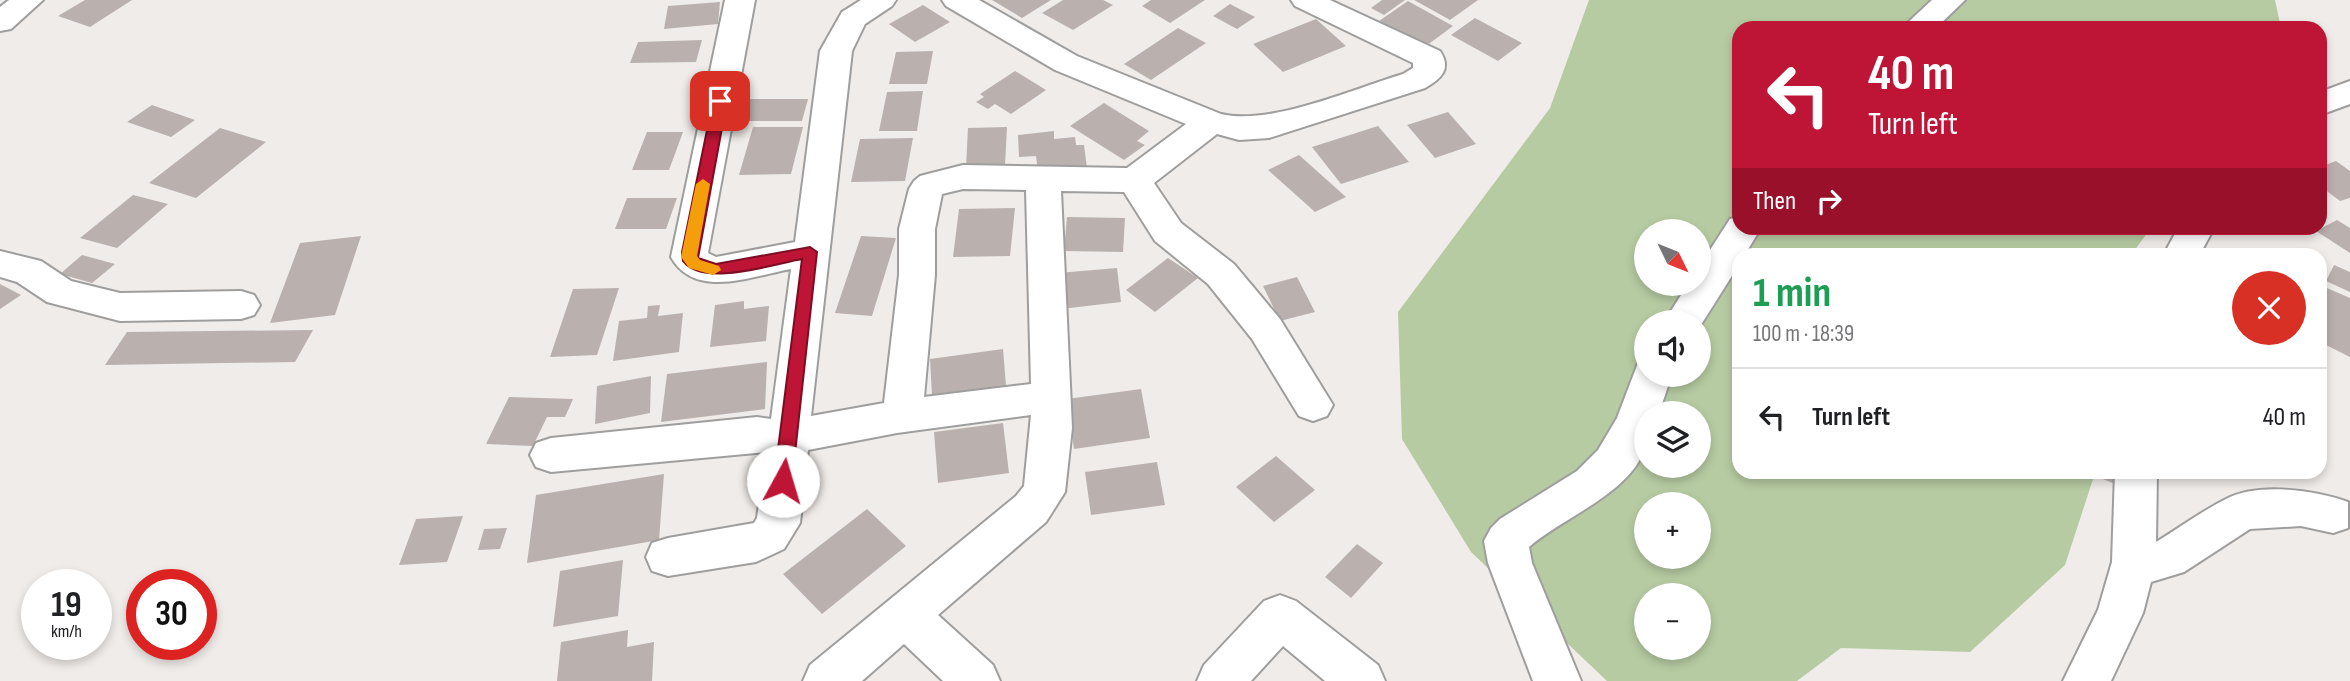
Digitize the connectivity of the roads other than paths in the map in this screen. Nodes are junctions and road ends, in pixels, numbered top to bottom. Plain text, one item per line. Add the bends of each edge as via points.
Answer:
1 (28, 0) edge
2 (740, 0) edge
3 (881, 0) edge
4 (957, 0) edge
5 (1306, 0) edge
6 (1950, 0) edge
7 (1925, 21) edge
8 (0, 22) edge
9 (2350, 91) edge
10 (2327, 101) edge
11 (1211, 122) junction
12 (1043, 178) junction
13 (1134, 180) junction
14 (1739, 235) edge
15 (810, 252) junction
16 (0, 264) edge
17 (241, 304) dead end
18 (1691, 310) edge
19 (1649, 387) edge
20 (1049, 397) junction
21 (1313, 405) dead end
22 (897, 417) junction
23 (788, 438) junction
24 (551, 455) dead end
25 (2136, 479) edge
26 (2333, 515) dead end
27 (668, 557) dead end
28 (2132, 568) junction
29 (904, 614) junction
30 (827, 681) edge
31 (976, 681) edge
32 (1221, 681) edge
33 (1361, 681) edge
34 (1557, 681) edge
35 (2087, 681) edge

1 - 8 street
2 - 15 street via 689,257 700,267 716,270
3 - 15 street via 853,19 836,51
4 - 11 street via 1066,63
5 - 11 street via 1429,58 1429,72 1414,81 1269,127 1239,129
6 - 7 street
9 - 10 street
11 - 13 street
12 - 13 street
12 - 20 street
12 - 22 street via 951,177 926,189 917,229 917,275 903,410
13 - 21 street via 1168,232 1221,274 1266,329
14 - 18 street
15 - 23 street
16 - 17 street via 28,271 60,292 120,307
19 - 34 street via 1644,407 1596,481 1521,525 1506,541 1510,564
20 - 22 street
20 - 29 street via 1052,428 1044,492 1031,509
22 - 23 street
23 - 24 street via 757,434
23 - 27 street via 778,523 769,536 755,543
25 - 28 street
26 - 28 street via 2301,508 2242,511 2168,558
28 - 35 street via 2120,613
29 - 30 street
29 - 31 street
32 - 33 street via 1280,616

